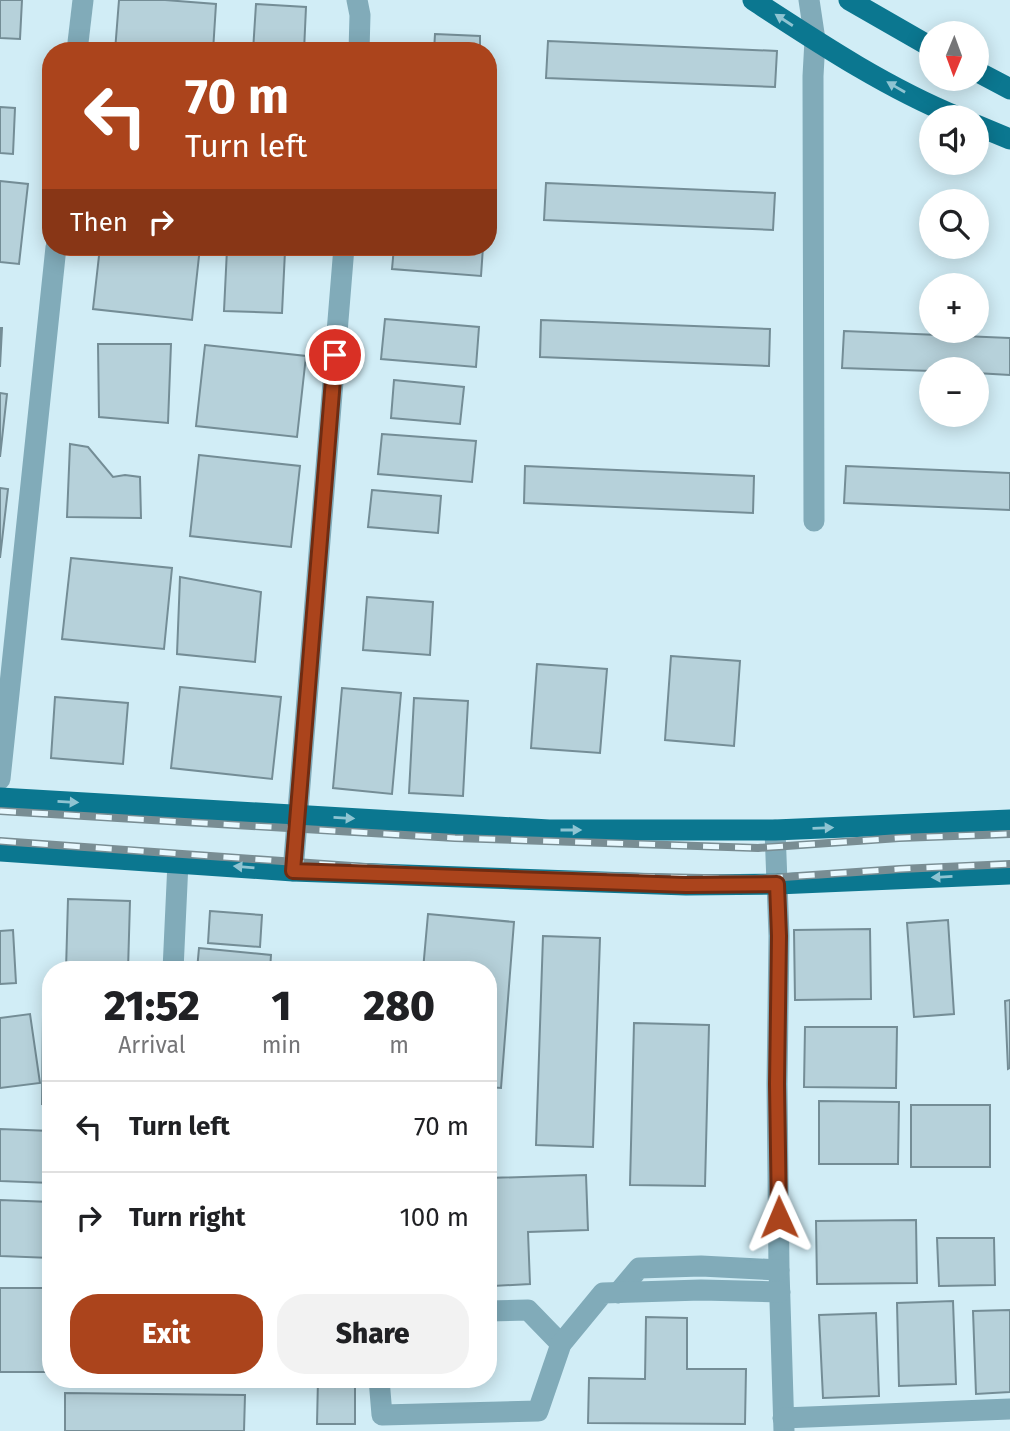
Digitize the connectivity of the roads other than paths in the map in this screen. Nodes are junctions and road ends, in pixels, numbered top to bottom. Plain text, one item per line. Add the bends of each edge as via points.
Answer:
1 (83, 0) edge
2 (357, 0) edge
3 (753, 0) edge
4 (809, 0) edge
5 (849, 0) edge
6 (815, 40) junction
7 (919, 40) edge
8 (78, 42) edge
9 (359, 42) edge
10 (989, 78) edge
11 (1010, 89) edge
12 (929, 105) edge
13 (989, 130) edge
14 (1010, 139) edge
15 (55, 256) edge
16 (343, 256) edge
17 (814, 521) dead end
18 (0, 779) edge
19 (0, 798) edge
20 (298, 815) junction
21 (1010, 820) edge
22 (775, 830) junction
23 (0, 851) edge
24 (178, 862) junction
25 (293, 871) junction
26 (1010, 874) edge
27 (777, 884) junction
28 (173, 961) edge
29 (779, 1270) junction
30 (780, 1292) junction
31 (618, 1293) junction
32 (497, 1311) edge
33 (561, 1345) junction
34 (380, 1388) edge
35 (1010, 1409) edge
36 (783, 1425) edge

1 - 8 street
2 - 9 street
6 -> 3 main road
4 - 6 street
5 - 7 main road
12 -> 6 main road
6 - 17 street
10 - 11 main road
13 - 14 main road
15 - 18 street
16 - 20 street
19 -> 20 main road
20 -> 22 main road via 549,830
20 - 25 street
22 -> 21 main road
22 - 27 street
23 - 24 main road
25 -> 24 main road
24 - 28 street
25 - 27 main road
26 -> 27 main road
27 - 29 street
29 - 30 street
29 - 31 street via 639,1268
30 - 31 street
30 - 36 street
31 - 33 street via 603,1293
32 - 33 street via 528,1310
33 - 34 street via 538,1411 382,1415
35 - 36 street

